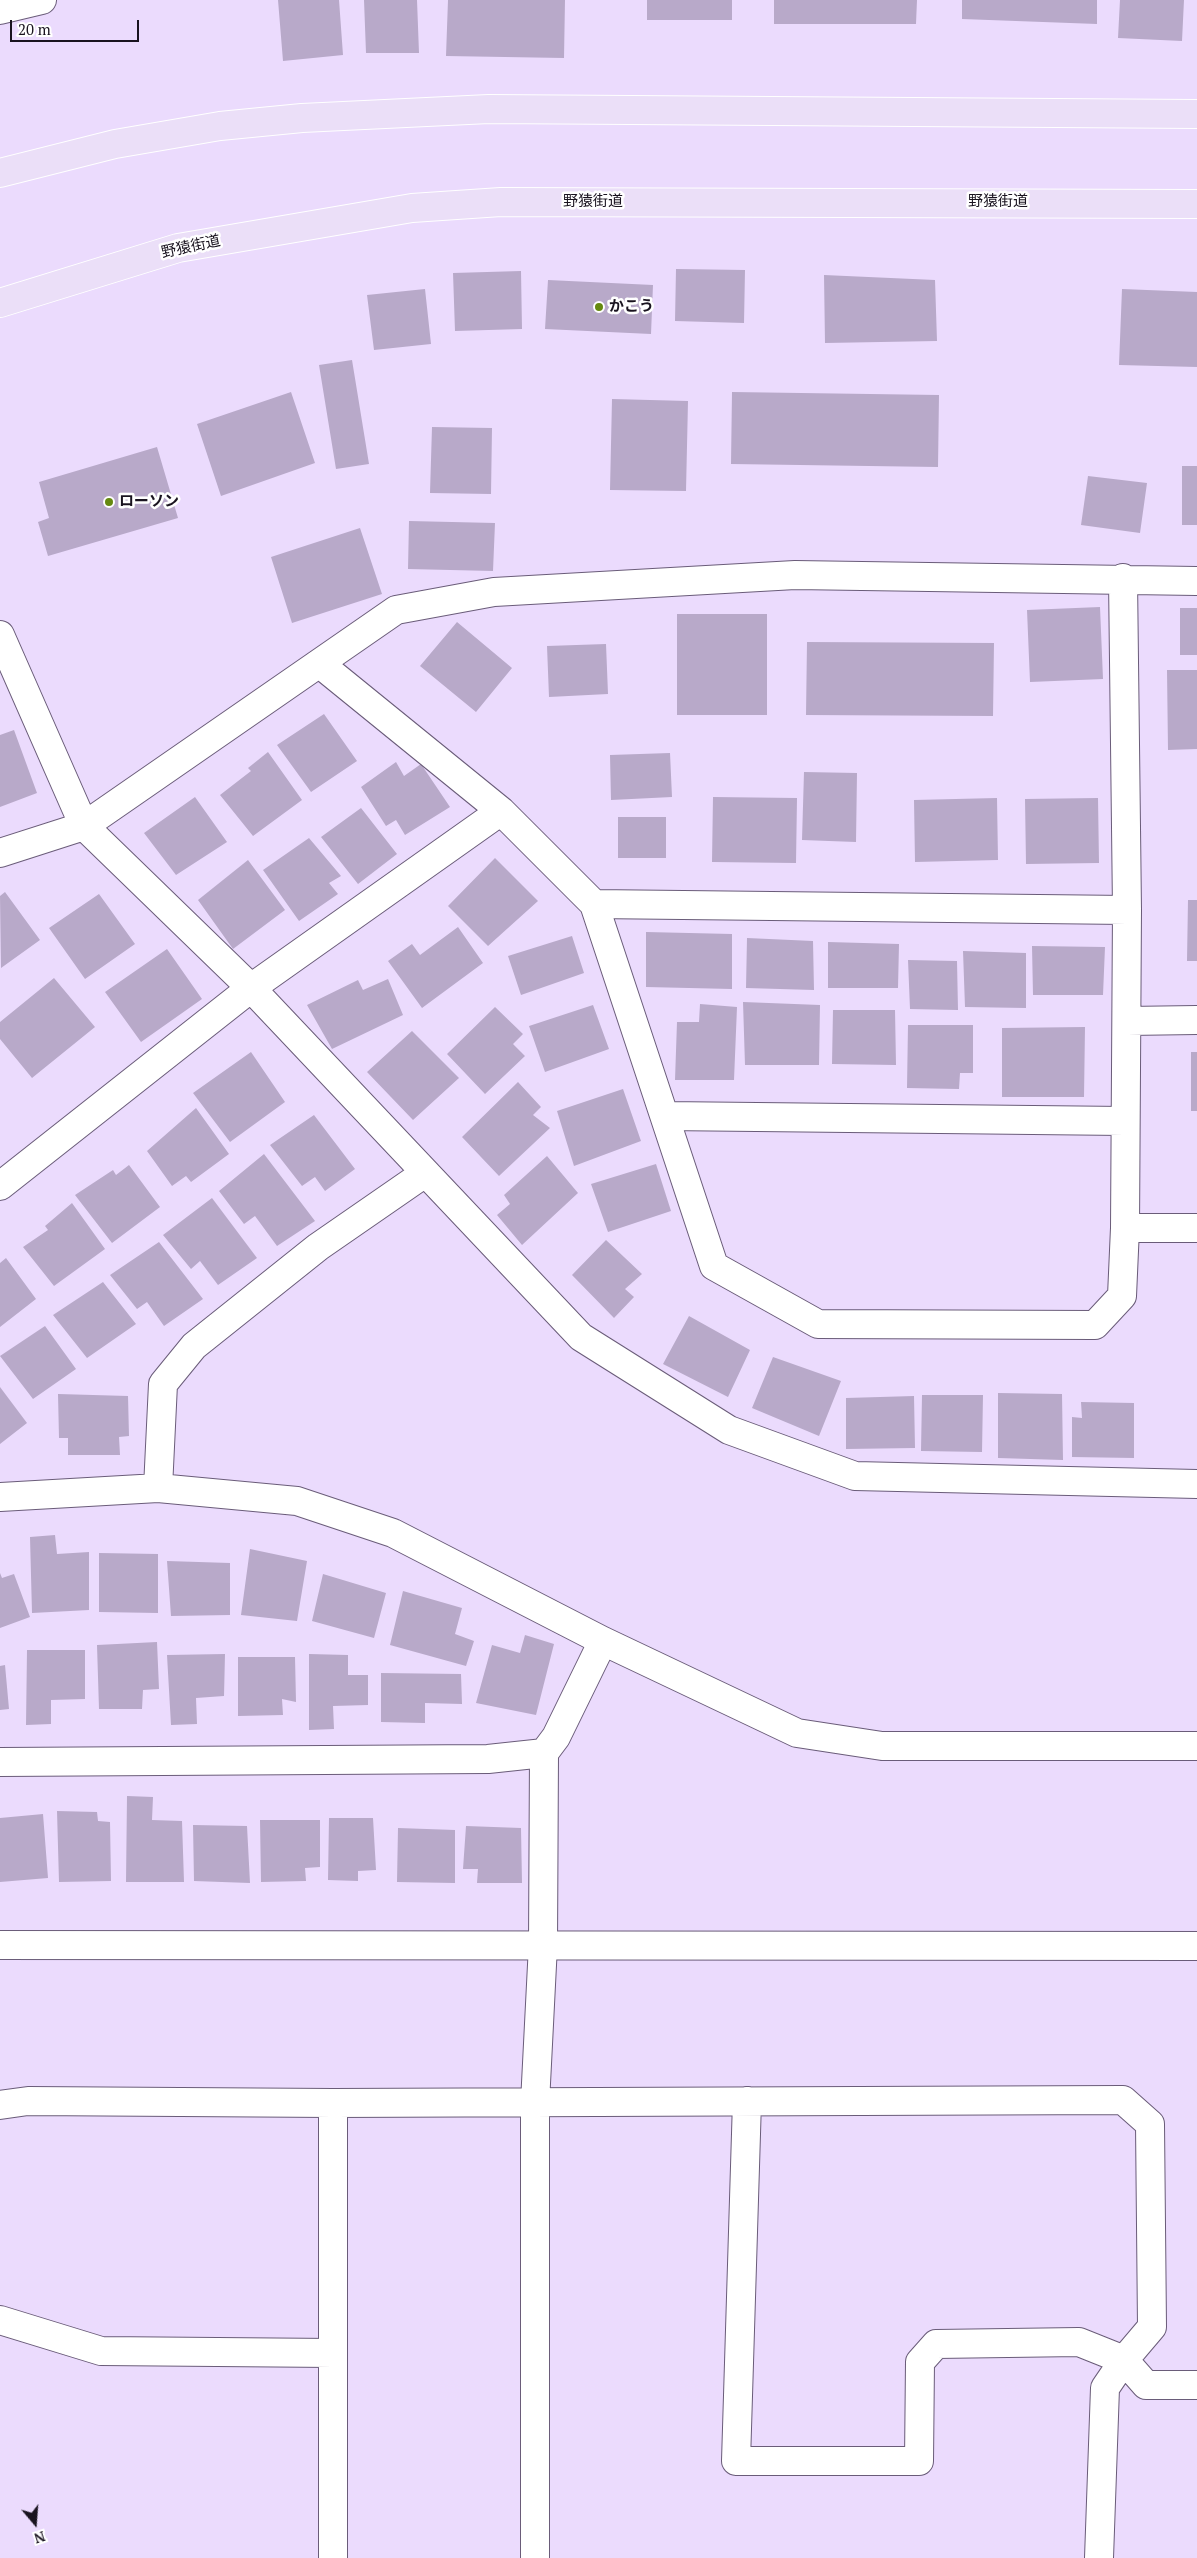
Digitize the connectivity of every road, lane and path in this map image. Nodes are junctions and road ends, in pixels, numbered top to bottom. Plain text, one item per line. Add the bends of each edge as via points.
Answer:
1 (42, 0) edge
2 (0, 10) edge
3 (1197, 114) edge
4 (0, 172) edge
5 (1197, 204) edge
6 (0, 303) edge
7 (1123, 578) junction
8 (1197, 581) edge
9 (0, 635) edge
10 (320, 664) junction
11 (501, 811) junction
12 (84, 826) junction
13 (0, 853) edge
14 (594, 904) junction
15 (1128, 910) junction
16 (251, 988) junction
17 (1127, 1020) junction
18 (1197, 1020) edge
19 (665, 1116) junction
20 (1124, 1121) junction
21 (425, 1173) junction
22 (0, 1186) edge
23 (1125, 1228) junction
24 (1197, 1228) edge
25 (1197, 1484) edge
26 (158, 1488) junction
27 (0, 1497) edge
28 (602, 1642) junction
29 (1197, 1746) edge
30 (544, 1754) junction
31 (0, 1762) edge
32 (0, 1945) edge
33 (543, 1945) junction
34 (1197, 1946) edge
35 (747, 2101) junction
36 (333, 2103) junction
37 (535, 2103) junction
38 (0, 2105) edge
39 (0, 2320) edge
40 (332, 2353) junction
41 (1124, 2360) junction
42 (1197, 2385) edge
43 (333, 2558) edge
44 (535, 2558) edge
45 (1099, 2558) edge

1 - 2 street
3 - 4 main road via 490,109 302,118 220,126 115,144
5 - 6 main road, 野猿街道 via 511,202 412,208 178,248
7 - 8 street
7 - 10 street via 795,574 494,592 396,610
7 - 15 street
9 - 12 street
10 - 11 street
10 - 12 street
11 - 14 street
11 - 16 street
12 - 13 street
12 - 16 street
14 - 15 street
14 - 19 street
15 - 17 street
16 - 21 street
16 - 22 street
17 - 18 street
17 - 20 street
19 - 20 street
19 - 23 street via 714,1266 818,1324 1095,1325 1122,1296
20 - 23 street
21 - 25 street via 581,1337 729,1430 855,1476
21 - 26 street via 318,1247 194,1346 163,1384
23 - 24 street
26 - 27 street
26 - 28 street via 297,1500 393,1533
28 - 29 street via 797,1733 882,1746
28 - 30 street via 556,1737
30 - 31 street via 488,1759
30 - 33 street
32 - 33 street
33 - 34 street
33 - 37 street
35 - 37 street
35 - 41 street via 1123,2100 1150,2124 1152,2327
35 - 41 street via 736,2461 919,2461 920,2362 936,2344 1079,2342
36 - 37 street
36 - 38 street via 28,2101
36 - 40 street
37 - 44 street
39 - 40 street via 101,2351
40 - 43 street
41 - 42 street via 1146,2384
41 - 45 street via 1105,2388

